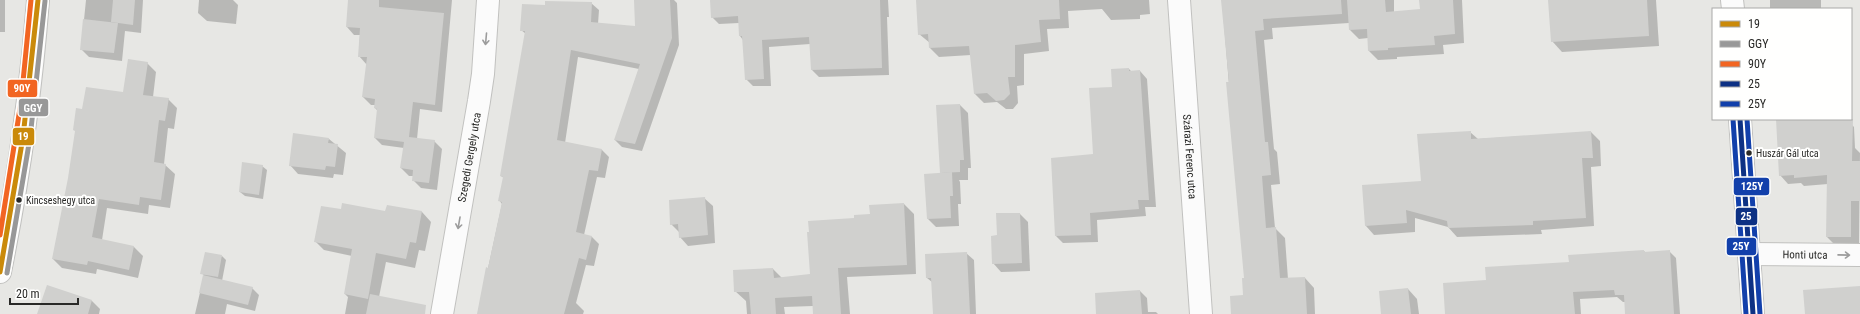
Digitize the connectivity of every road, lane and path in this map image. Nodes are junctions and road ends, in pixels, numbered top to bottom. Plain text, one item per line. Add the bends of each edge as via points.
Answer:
1 (38, 0) edge
2 (488, 0) edge
3 (1179, 0) edge
4 (1740, 120) edge
5 (1749, 254) junction
6 (1860, 255) edge
7 (0, 272) edge
8 (442, 314) edge
9 (1201, 314) edge
10 (1753, 314) edge

1 - 7 street via 34,60 18,174
2 -> 8 street, Szegedi Gergely utca via 479,101
3 - 9 street, Szárazi Ferenc utca
4 - 5 street
5 -> 6 street, Honti utca
5 - 10 street

